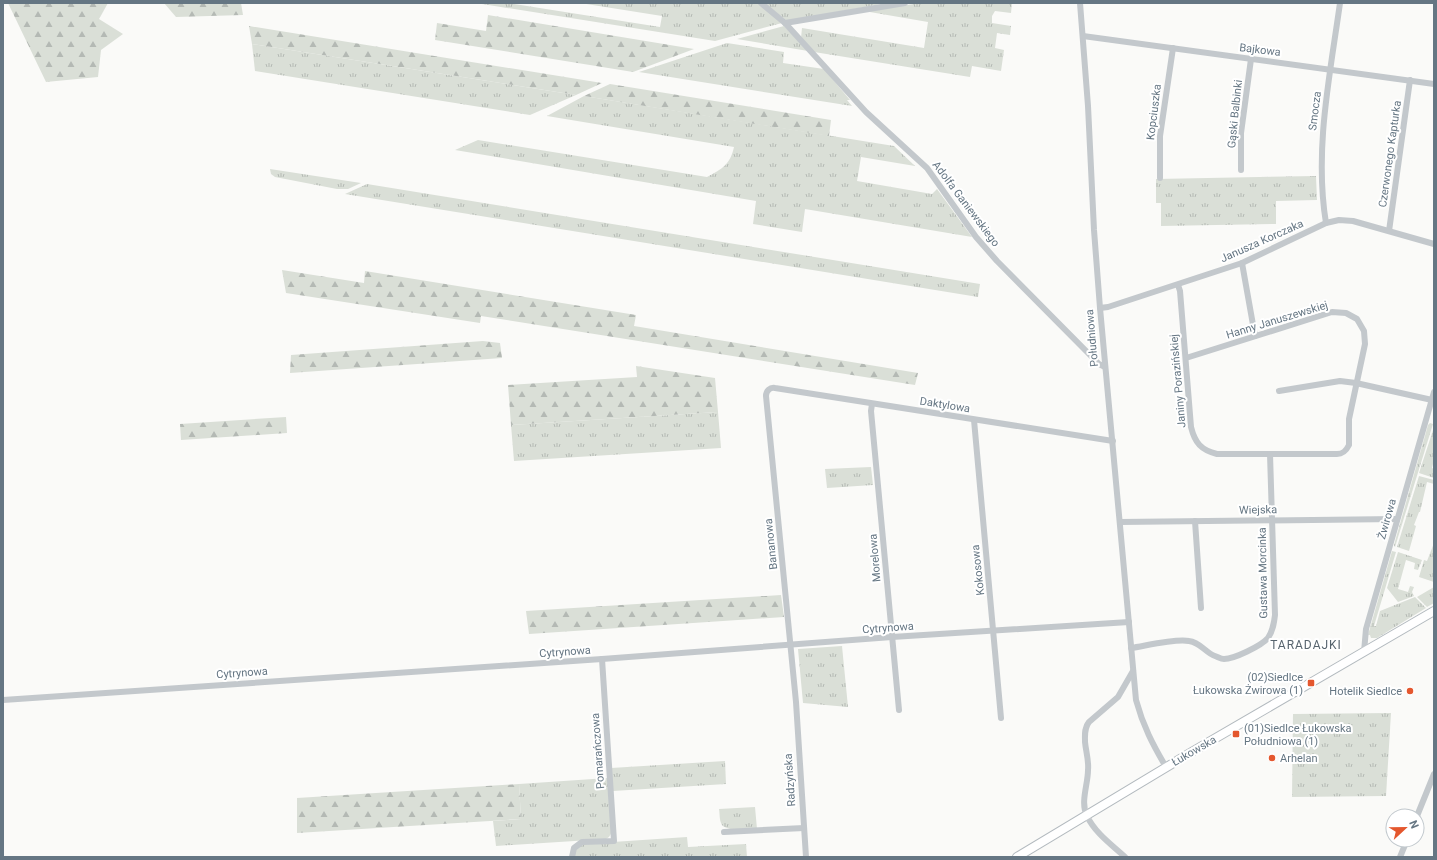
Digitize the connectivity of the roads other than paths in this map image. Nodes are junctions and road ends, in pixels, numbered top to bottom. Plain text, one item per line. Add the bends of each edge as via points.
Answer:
1 (761, 3) edge
2 (905, 3) edge
3 (1080, 3) edge
4 (1340, 3) edge
5 (785, 23) junction
6 (1083, 36) junction
7 (1173, 48) junction
8 (1251, 59) junction
9 (1331, 69) junction
10 (1410, 80) junction
11 (1434, 84) edge
12 (1241, 170) dead end
13 (1160, 178) dead end
14 (1326, 223) junction
15 (1389, 231) junction
16 (1434, 244) edge
17 (1242, 263) junction
18 (1178, 285) junction
19 (1100, 308) junction
20 (1255, 336) junction
21 (1186, 358) junction
22 (1105, 367) junction
23 (1356, 383) junction
24 (773, 388) joint
25 (1279, 391) dead end
26 (1434, 393) edge
27 (1432, 400) junction
28 (872, 404) junction
29 (974, 420) junction
30 (1113, 441) junction
31 (1345, 452) joint
32 (1270, 454) junction
33 (1397, 519) junction
34 (1272, 520) junction
35 (1195, 521) junction
36 (1120, 522) junction
37 (1201, 608) dead end
38 (1434, 611) edge
39 (1129, 622) junction
40 (994, 630) junction
41 (892, 637) junction
42 (791, 645) junction
43 (1131, 648) junction
44 (1364, 652) junction
45 (602, 659) junction
46 (1134, 671) junction
47 (3, 700) edge
48 (796, 702) joint
49 (900, 710) dead end
50 (1002, 718) dead end
51 (1166, 767) junction
52 (1434, 774) edge
53 (1420, 808) edge
54 (1086, 815) junction
55 (804, 828) junction
56 (724, 832) dead end
57 (572, 857) edge
58 (806, 857) edge
59 (1017, 857) edge
60 (1125, 857) edge

1 - 5 street, Adolfa Ganiewskiego
2 - 5 street
3 - 6 street, Południowa
4 - 9 street, Smocza
5 - 22 street, Adolfa Ganiewskiego via 866,112 927,168 976,237 997,261 1099,364
6 - 7 street, Bajkowa
6 - 19 street, Południowa
7 - 8 street, Bajkowa
7 - 13 street, Kopciuszka via 1160,136
8 - 9 street, Bajkowa
8 - 12 street, Gąski Balbinki via 1241,133
9 - 10 street, Bajkowa
9 - 14 street, Smocza via 1322,133 1322,201
10 - 11 street, Bajkowa
10 - 15 street, Czerwonego Kapturka
14 - 15 street, Janusza Korczaka via 1338,220 1354,221
14 - 17 street, Janusza Korczaka
15 - 16 street, Janusza Korczaka
17 - 18 street, Janusza Korczaka
17 - 20 street
18 - 19 street, Janusza Korczaka
18 - 21 street, Janiny Porazińskiej
19 - 22 street, Południowa
20 - 21 street, Hanny Januszewskiej
20 - 23 street, Hanny Januszewskiej via 1332,312 1346,313 1357,319 1364,331 1365,344
21 - 32 street, Janiny Porazińskiej via 1191,427 1197,443 1209,452 1218,454
22 - 30 street, Południowa
23 - 25 street via 1340,381
23 - 27 street
23 - 31 street, Hanny Januszewskiej via 1349,419 1349,445
24 - 28 street, Daktylowa
24 - 42 street, Bananowa via 768,390 766,396
26 - 27 street, Żwirowa
27 - 33 street, Żwirowa
28 - 29 street, Daktylowa
28 - 41 street, Morelowa
29 - 30 street, Daktylowa
29 - 40 street, Kokosowa
30 - 36 street, Południowa
31 - 32 street, Janiny Porazińskiej
32 - 34 street, Gustawa Morcinka
33 - 34 street, Wiejska
33 - 44 street, Żwirowa via 1366,629
34 - 35 street, Wiejska
34 - 43 street, Gustawa Morcinka via 1275,615 1274,628 1268,638 1259,645 1223,659 1213,656 1190,641
35 - 36 street, Wiejska
35 - 37 street
36 - 39 street, Południowa
38 - 44 main road, Łukowska
39 - 40 street, Cytrynowa
39 - 43 street, Południowa
40 - 41 street, Cytrynowa
40 - 50 street, Kokosowa
41 - 42 street, Cytrynowa
41 - 49 street, Morelowa
42 - 45 street, Cytrynowa
42 - 48 street, Bananowa
43 - 46 street, Południowa
44 - 51 main road, Łukowska
45 - 47 street, Cytrynowa
45 - 57 street, Pomarańczowa via 614,840 582,842 574,848
46 - 51 street, Południowa via 1136,700 1143,725
46 - 54 street via 1118,697 1086,727
48 - 55 street, Radzyńska
51 - 54 main road, Łukowska
52 - 53 street
54 - 59 main road, Łukowska
54 - 60 street via 1103,837
55 - 56 street
55 - 58 street, Radzyńska

